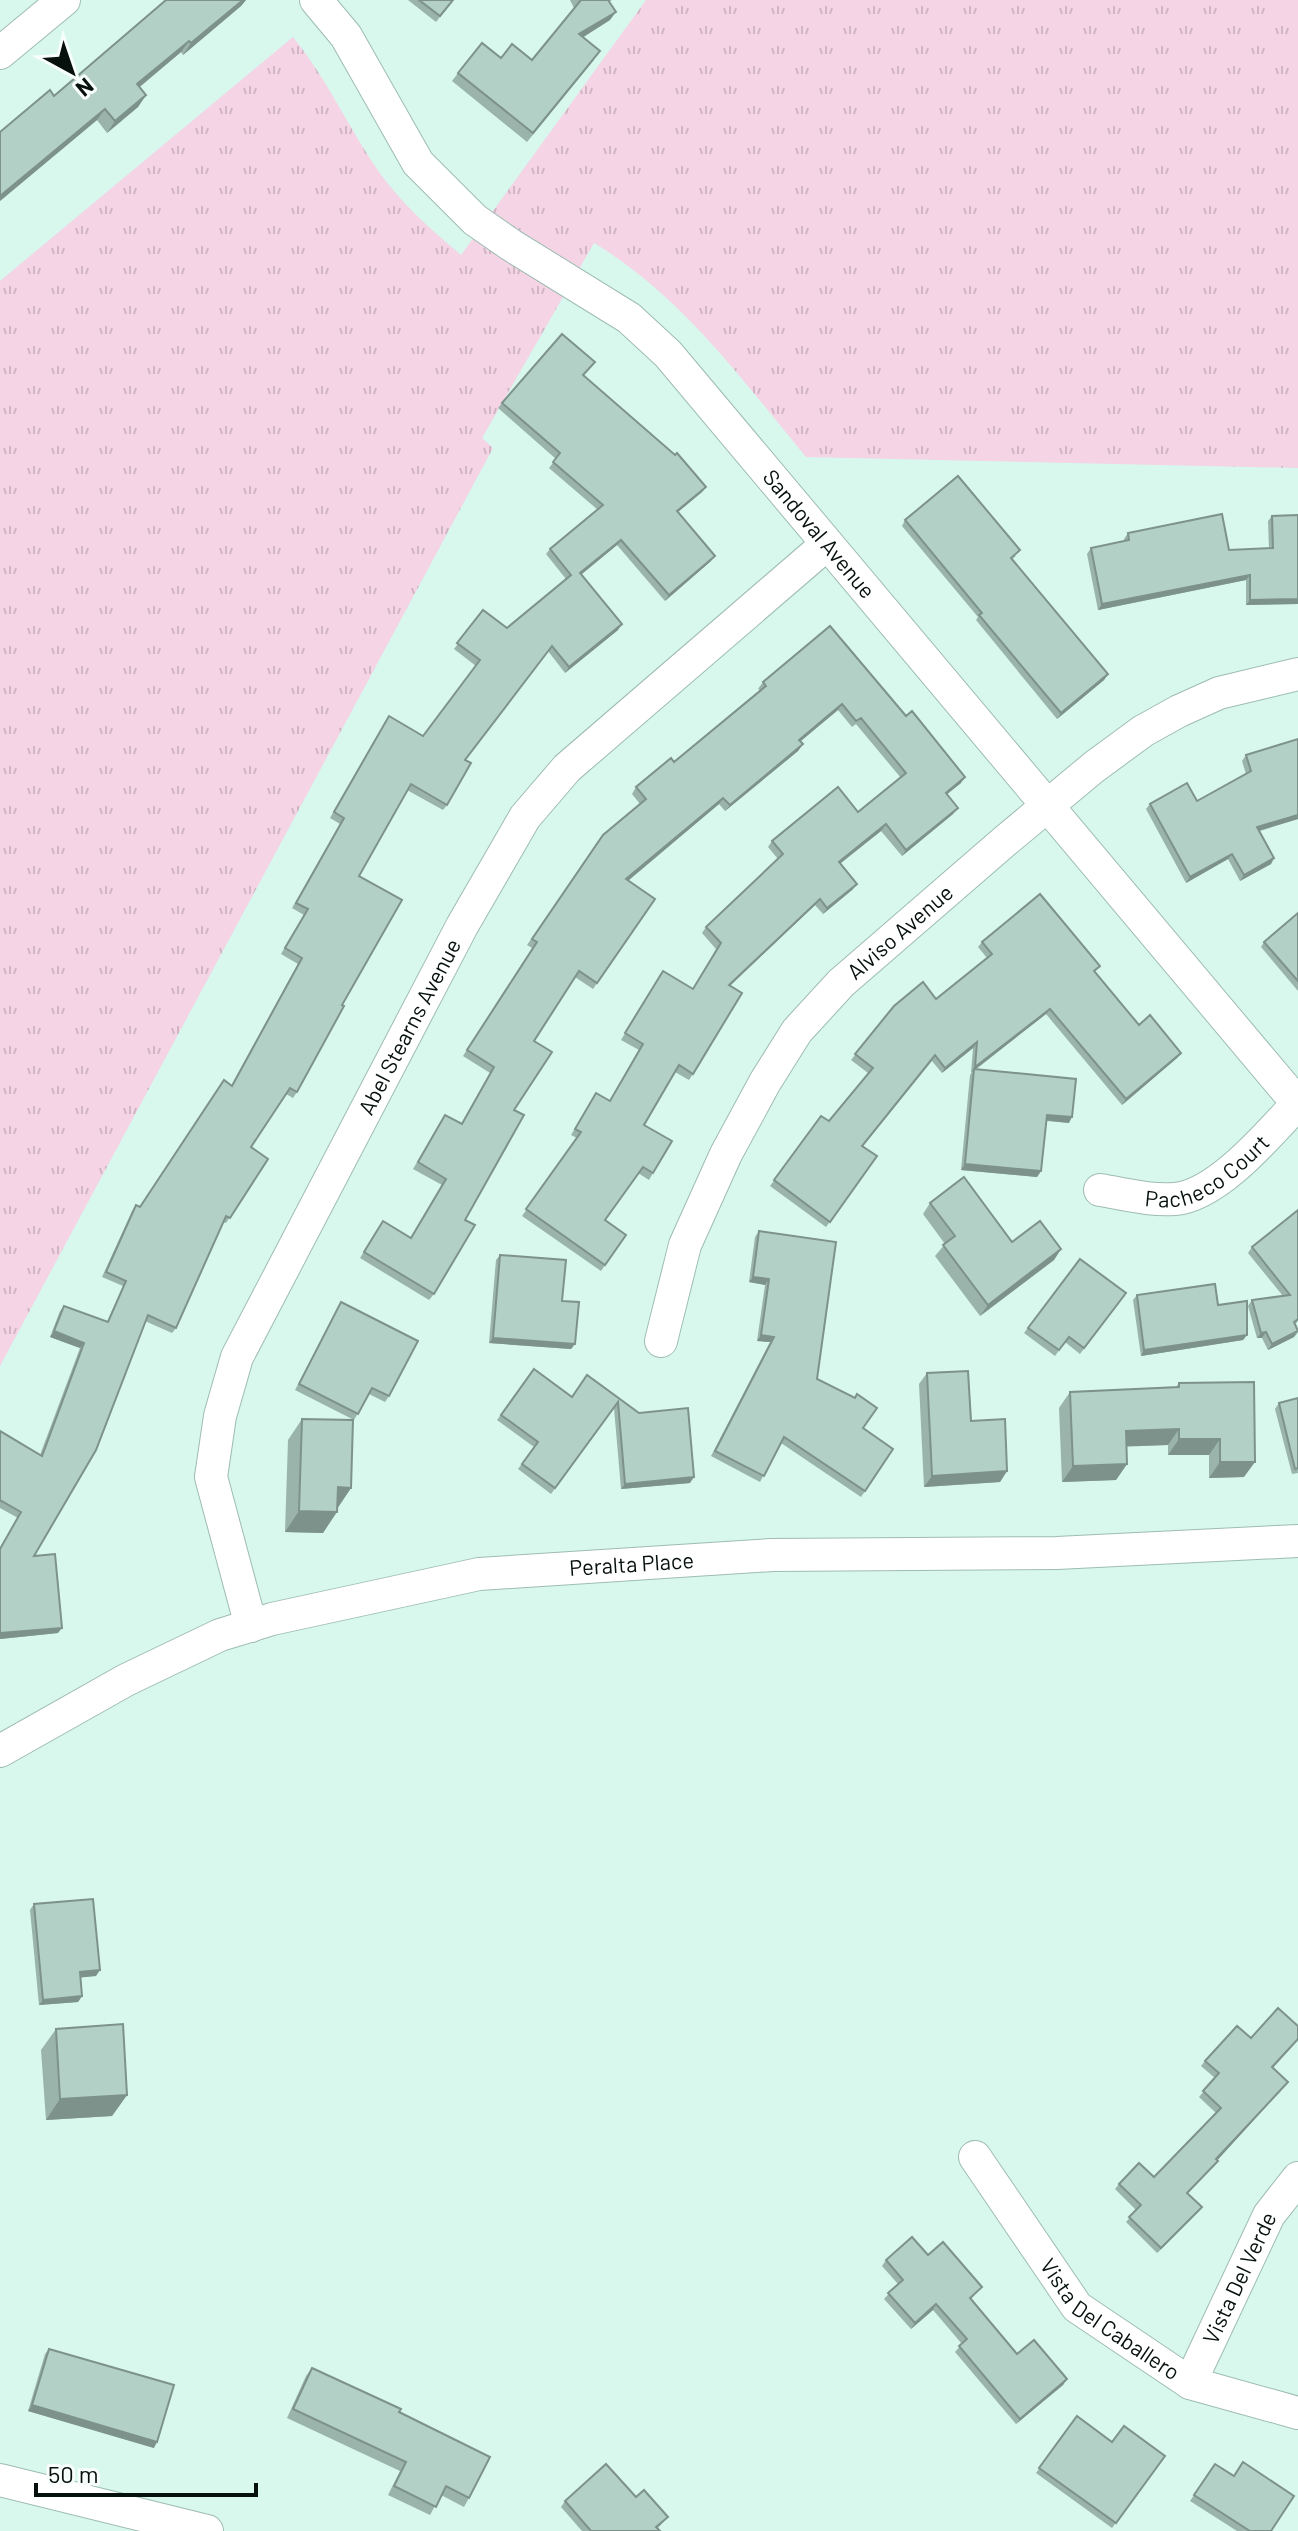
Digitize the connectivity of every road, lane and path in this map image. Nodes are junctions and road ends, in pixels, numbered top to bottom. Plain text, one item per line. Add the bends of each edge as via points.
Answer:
1 (64, 0) edge
2 (316, 0) edge
3 (0, 53) edge
4 (827, 544) junction
5 (1298, 674) edge
6 (1047, 806) junction
7 (1298, 1104) edge
8 (1100, 1190) dead end
9 (661, 1341) dead end
10 (1298, 1541) edge
11 (251, 1626) junction
12 (0, 1751) edge
13 (975, 2157) dead end
14 (1298, 2178) edge
15 (1190, 2383) junction
16 (1298, 2413) edge
17 (0, 2480) edge
18 (207, 2531) edge

1 - 3 street
2 - 4 street, Sandoval Avenue via 346,36 418,163 475,220 629,318 668,354
4 - 6 street, Sandoval Avenue
4 - 11 street, Abel Stearns Avenue via 567,768 525,817 462,926 237,1357 228,1386 211,1477
5 - 6 street, Alviso Avenue via 1219,693 1179,711 1143,731
6 - 7 street, Sandoval Avenue
6 - 9 street, Alviso Avenue via 841,983 797,1031 726,1154 685,1245
7 - 8 street, Pacheco Court via 1205,1191 1153,1200
10 - 11 street, Peralta Place via 1057,1553 772,1555 479,1574
11 - 12 street, Peralta Place via 220,1635 126,1680
13 - 15 street, Vista Del Caballero via 1077,2307
14 - 15 street, Vista Del Verde via 1269,2215
15 - 16 street, Vista Del Caballero
17 - 18 street

